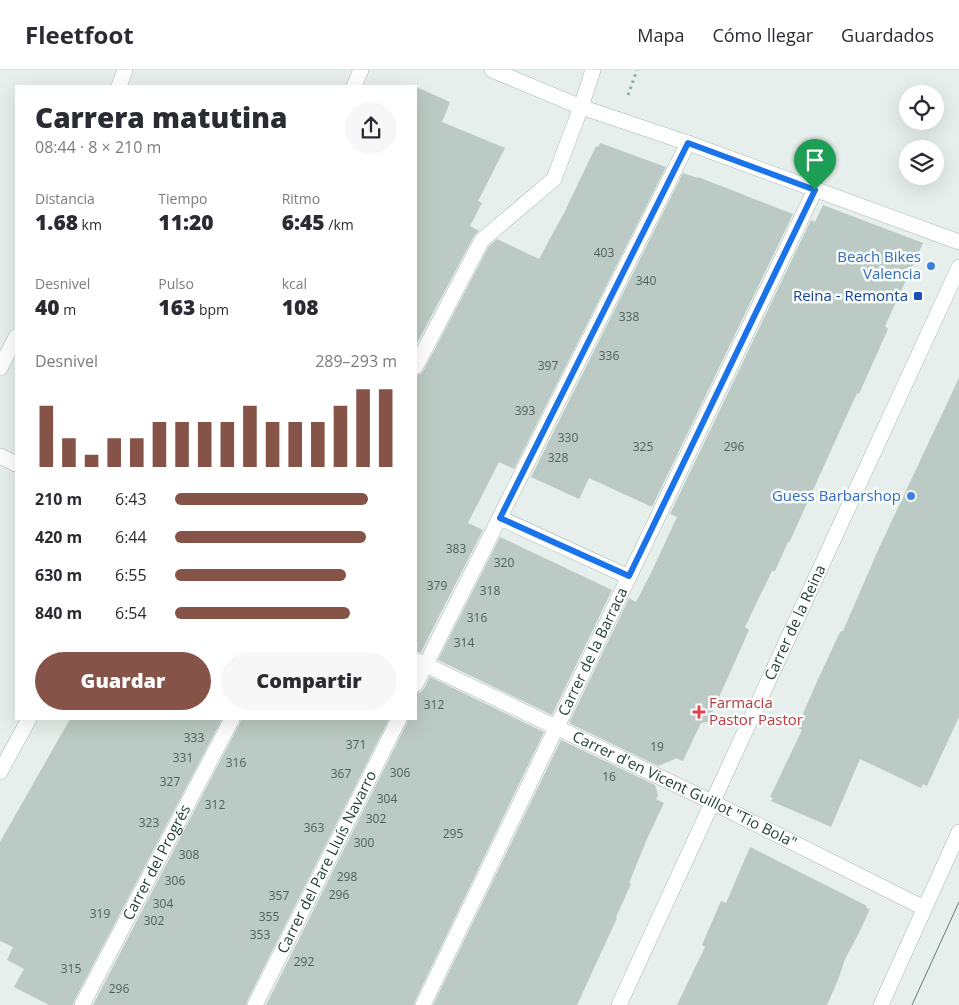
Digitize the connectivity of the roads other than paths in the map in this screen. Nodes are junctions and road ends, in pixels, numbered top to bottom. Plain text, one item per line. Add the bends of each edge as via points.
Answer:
1 (125, 70) edge
2 (361, 70) edge
3 (492, 70) edge
4 (594, 70) edge
5 (119, 85) edge
6 (354, 85) edge
7 (581, 107) junction
8 (688, 143) junction
9 (815, 190) junction
10 (959, 242) edge
11 (959, 267) edge
12 (15, 339) edge
13 (417, 364) edge
14 (0, 368) edge
15 (0, 456) edge
16 (15, 464) edge
17 (500, 518) junction
18 (629, 576) junction
19 (421, 663) edge
20 (417, 680) edge
21 (28, 720) edge
22 (231, 720) edge
23 (398, 720) edge
24 (556, 728) junction
25 (0, 772) edge
26 (712, 802) junction
27 (959, 832) edge
28 (924, 908) junction
29 (82, 1005) edge
30 (255, 1005) edge
31 (423, 1005) edge
32 (619, 1005) edge
33 (881, 1005) edge

1 - 5 street
2 - 6 street
3 - 7 street
4 - 7 street
7 - 8 street
7 - 13 street via 554,179 482,240
8 - 9 street
8 - 17 street
9 - 10 street
9 - 18 street, Carrer de la Barraca
11 - 26 street, Carrer de la Reina
12 - 14 street
15 - 16 street
17 - 18 street
17 - 19 street
18 - 24 street, Carrer de la Barraca
19 - 20 street
19 - 24 street, Carrer d'en Vicent Guillot "Tio Bola"
21 - 25 street
22 - 29 street, Carrer del Progrés
23 - 30 street, Carrer del Pare Lluís Navarro
24 - 26 street, Carrer d'en Vicent Guillot "Tio Bola"
24 - 31 street, Carrer de la Barraca
26 - 28 street, Carrer d'en Vicent Guillot "Tio Bola"
26 - 32 street, Carrer de la Reina
27 - 28 street
28 - 33 street

